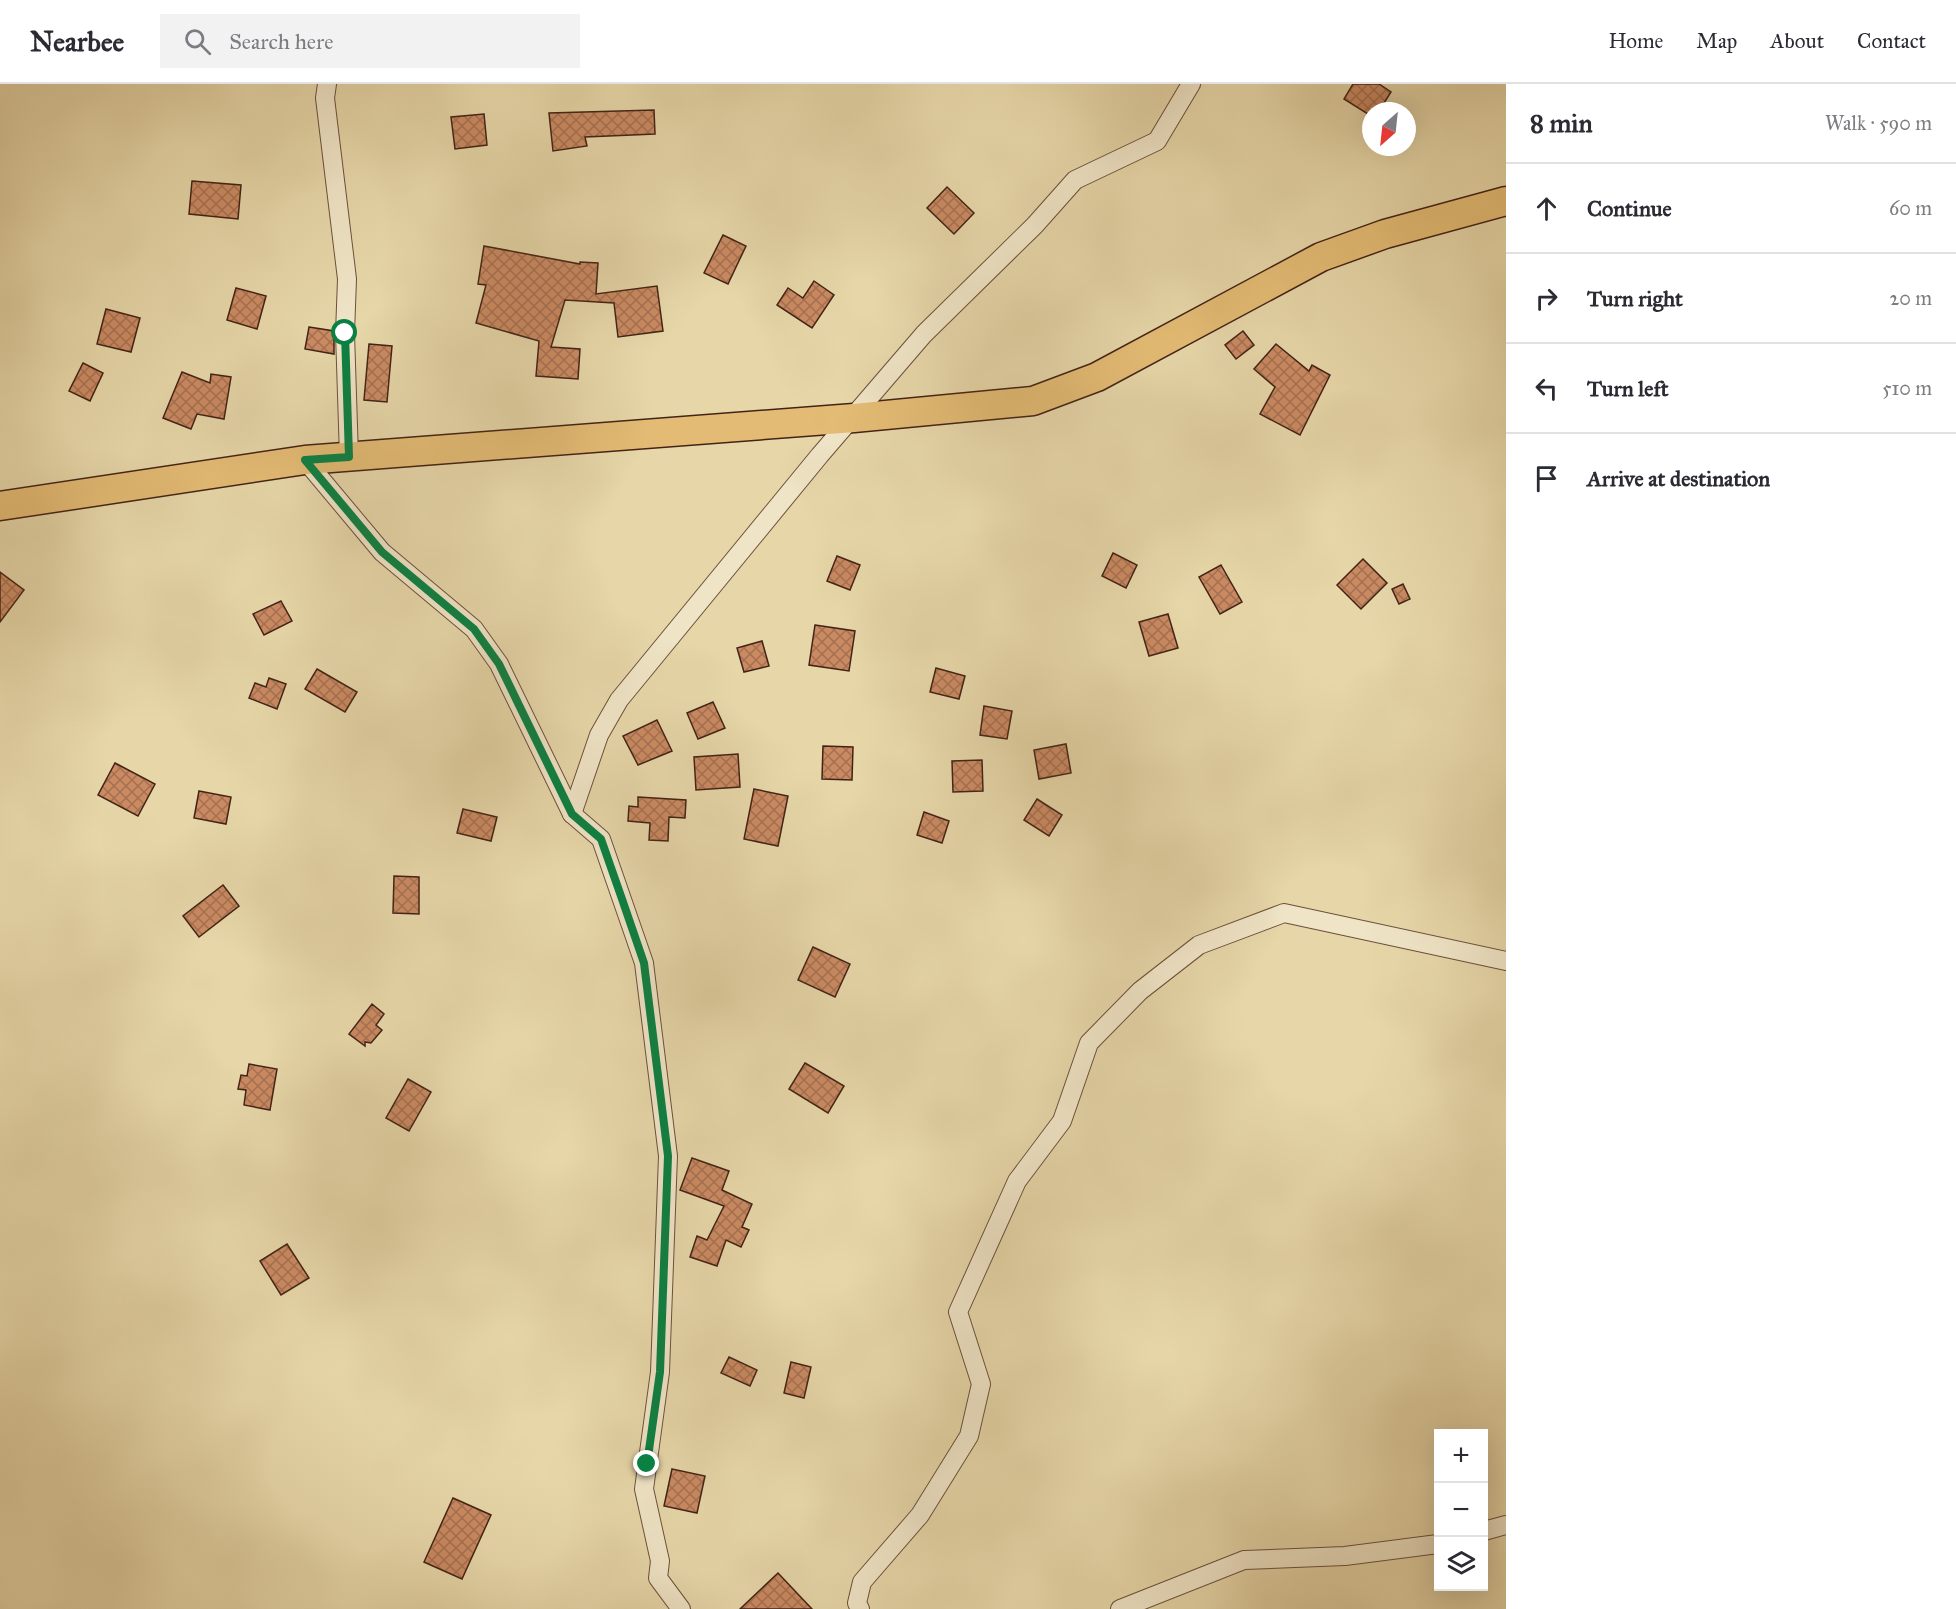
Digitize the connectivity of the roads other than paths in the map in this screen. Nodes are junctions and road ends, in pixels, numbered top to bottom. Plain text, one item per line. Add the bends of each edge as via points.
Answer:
1 (327, 84) edge
2 (1191, 84) edge
3 (1506, 201) edge
4 (854, 418) junction
5 (349, 457) junction
6 (305, 460) junction
7 (0, 506) edge
8 (572, 814) junction
9 (1506, 961) edge
10 (1506, 1525) edge
11 (1488, 1530) edge
12 (1434, 1545) edge
13 (681, 1609) edge
14 (860, 1609) edge
15 (1120, 1609) edge

1 - 5 street via 325,98 347,279
2 - 4 street via 1157,141 1075,180 924,334
3 - 4 main road via 1384,234 1321,257 1097,377 1033,401
4 - 5 main road
4 - 8 street via 619,700 599,735
5 - 6 main road
6 - 7 main road
6 - 8 street via 382,552 474,629 499,664
8 - 13 street via 601,839 644,963 668,1156 660,1372 644,1489 660,1561 658,1578
9 - 14 street via 1284,913 1199,945 1133,999 1089,1043 1062,1121 1017,1181 958,1312 981,1384 969,1436 920,1515 862,1582 857,1603
10 - 11 street
12 - 15 street via 1345,1556 1244,1560

